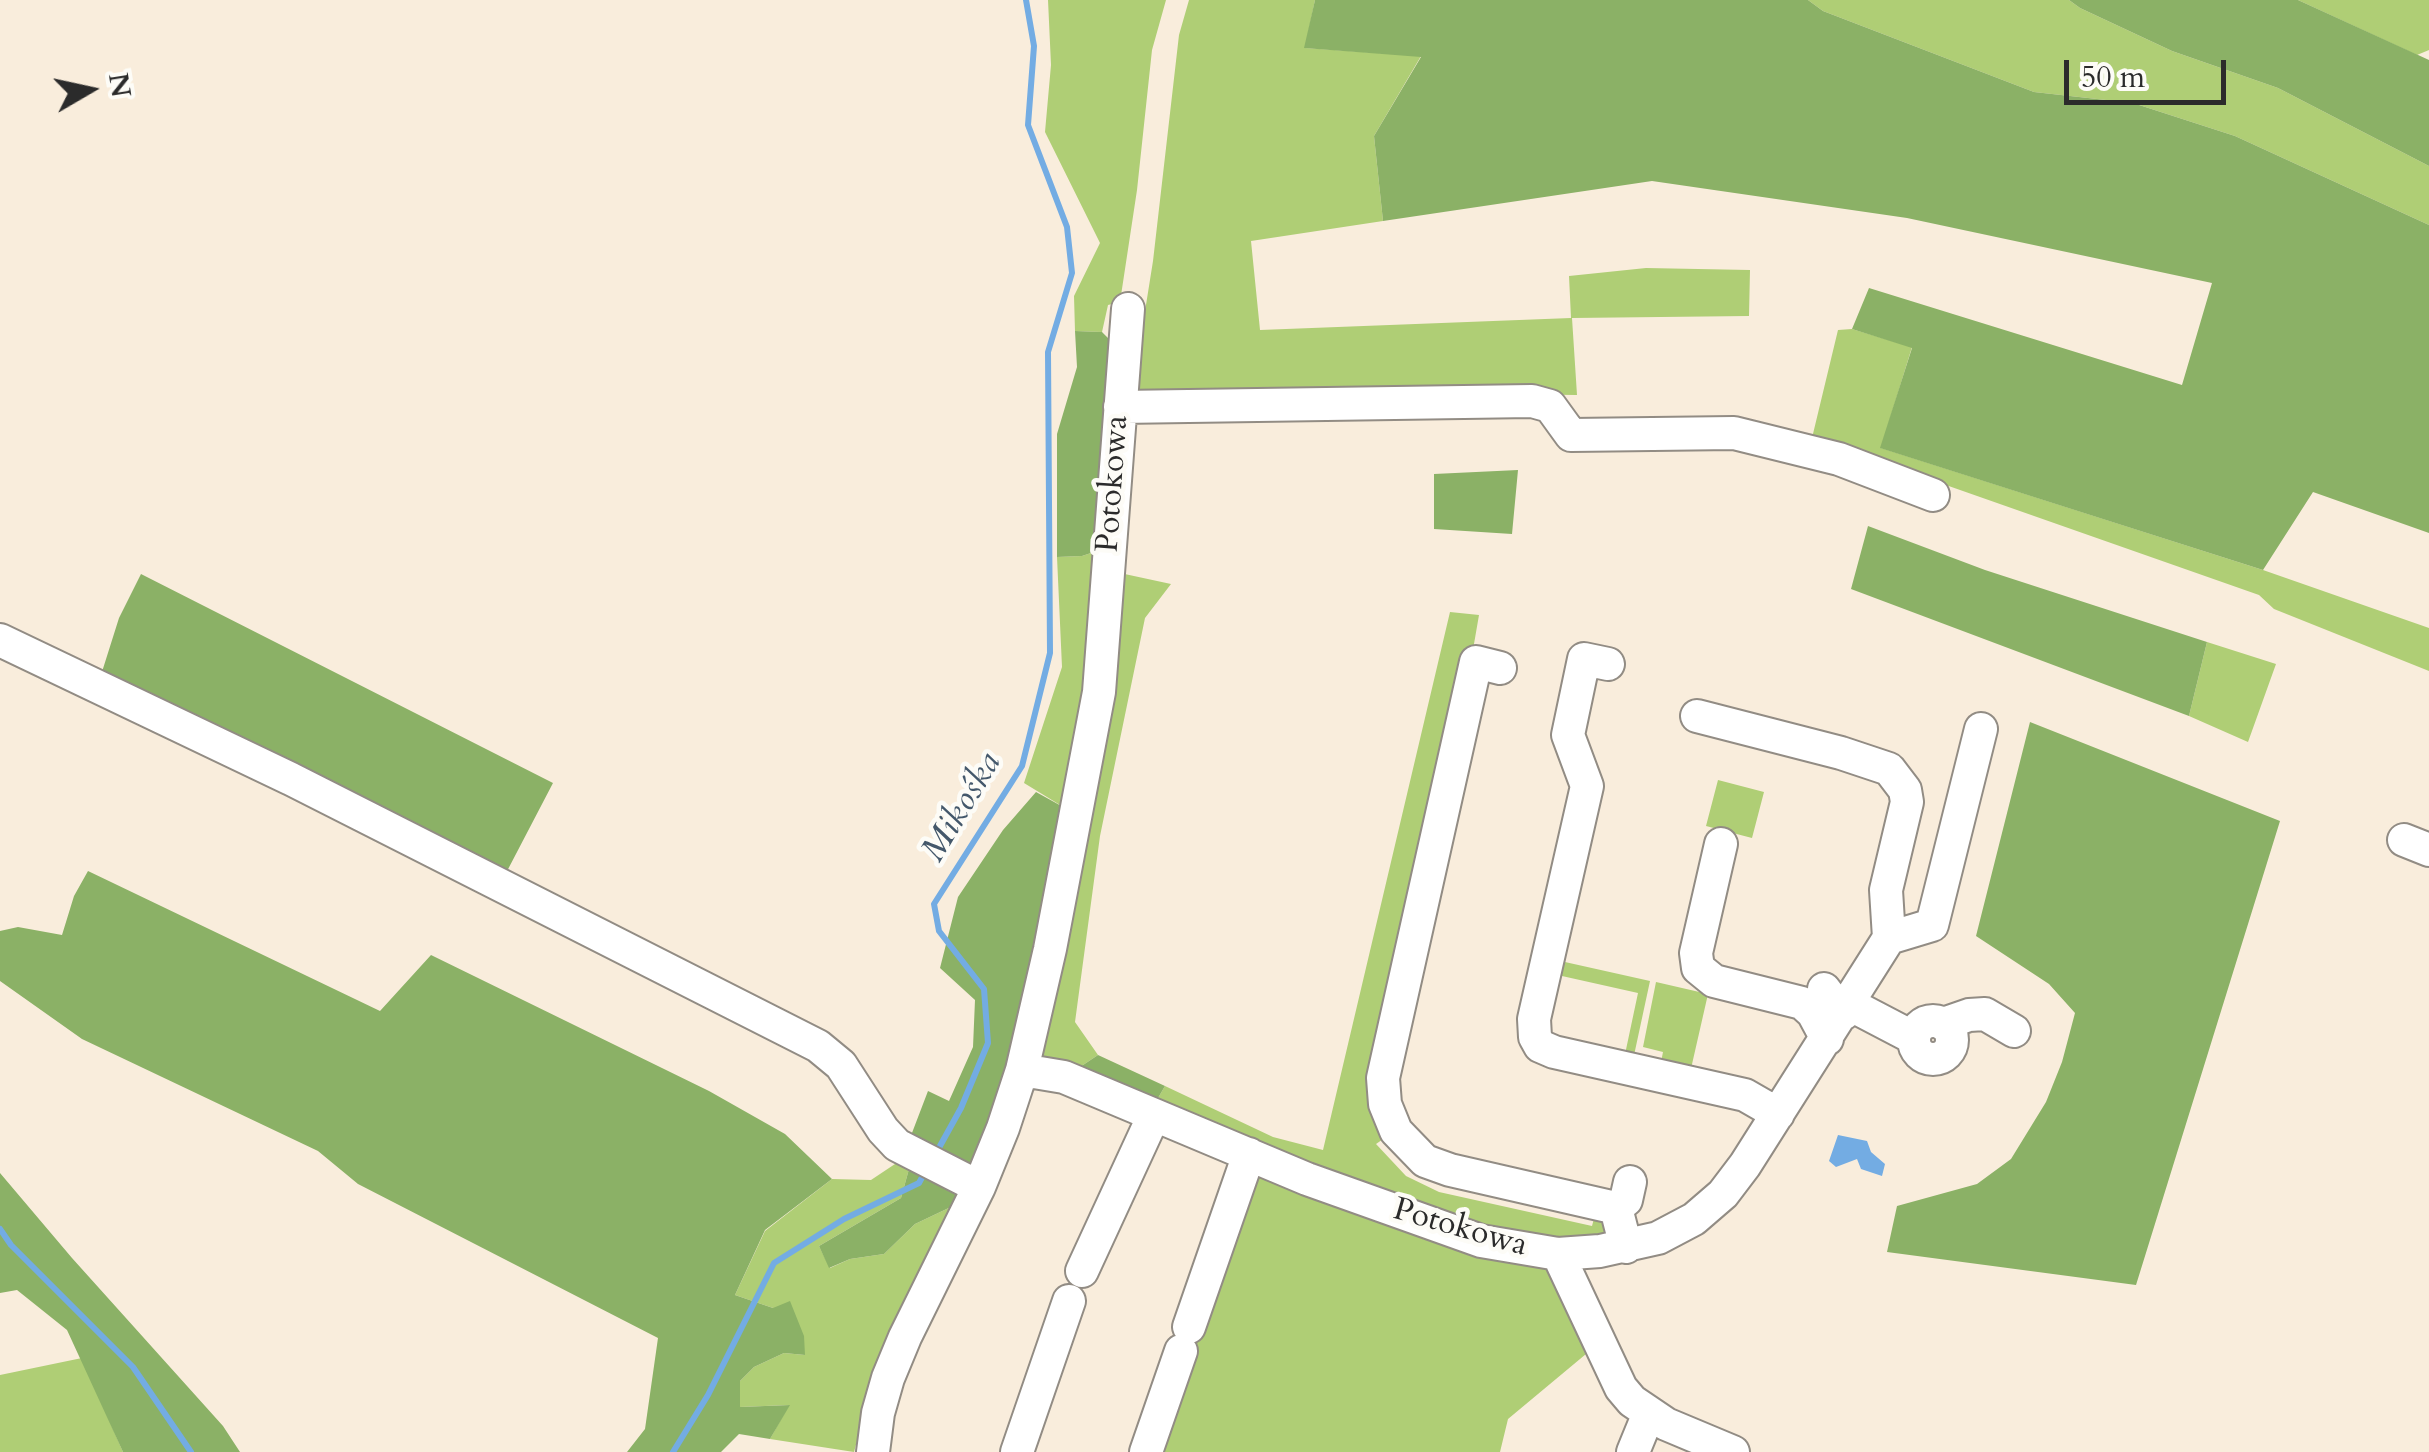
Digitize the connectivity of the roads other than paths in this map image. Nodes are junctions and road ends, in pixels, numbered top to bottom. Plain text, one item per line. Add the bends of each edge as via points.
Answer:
1 (1128, 309) dead end
2 (1120, 407) junction
3 (1933, 496) dead end
4 (0, 640) edge
5 (1608, 664) dead end
6 (1500, 668) dead end
7 (1697, 716) dead end
8 (1980, 729) dead end
9 (1721, 844) dead end
10 (1889, 938) junction
11 (1836, 1012) junction
12 (2014, 1032) dead end
13 (1022, 1070) junction
14 (1778, 1114) junction
15 (1154, 1115) junction
16 (1249, 1154) junction
17 (979, 1187) junction
18 (1626, 1247) junction
19 (1558, 1254) junction
20 (1649, 1413) junction
21 (873, 1452) edge
22 (1018, 1452) edge
23 (1146, 1452) edge
24 (1633, 1452) edge
25 (1733, 1452) edge

1 - 2 street, Potokowa
2 - 3 street via 1532,402 1550,406 1571,434 1734,434 1839,459
2 - 13 street, Potokowa via 1099,692
4 - 17 street via 818,1046 841,1065 897,1145
5 - 14 street via 1584,659 1568,734 1599,788 1571,910 1534,1019 1535,1037 1554,1052 1723,1078
6 - 18 street via 1476,662 1461,786 1407,1029 1383,1078 1383,1094 1396,1131 1425,1161 1450,1170 1519,1171 1623,1194
7 - 10 street via 1841,752 1898,777 1907,802 1886,890
8 - 10 street via 1932,924
9 - 11 street via 1698,968 1714,982
10 - 11 street, Potokowa
11 - 12 street via 1929,1031 1985,1014
11 - 14 street, Potokowa
13 - 15 street, Potokowa via 1064,1078
13 - 17 street, Potokowa
14 - 18 street, Potokowa via 1723,1194 1694,1220
15 - 16 street, Potokowa
15 - 22 street via 1076,1286
16 - 19 street, Potokowa via 1481,1242
16 - 23 street
17 - 21 street, Potokowa via 888,1378
18 - 19 street, Potokowa
19 - 20 street via 1621,1388
20 - 24 street
20 - 25 street

